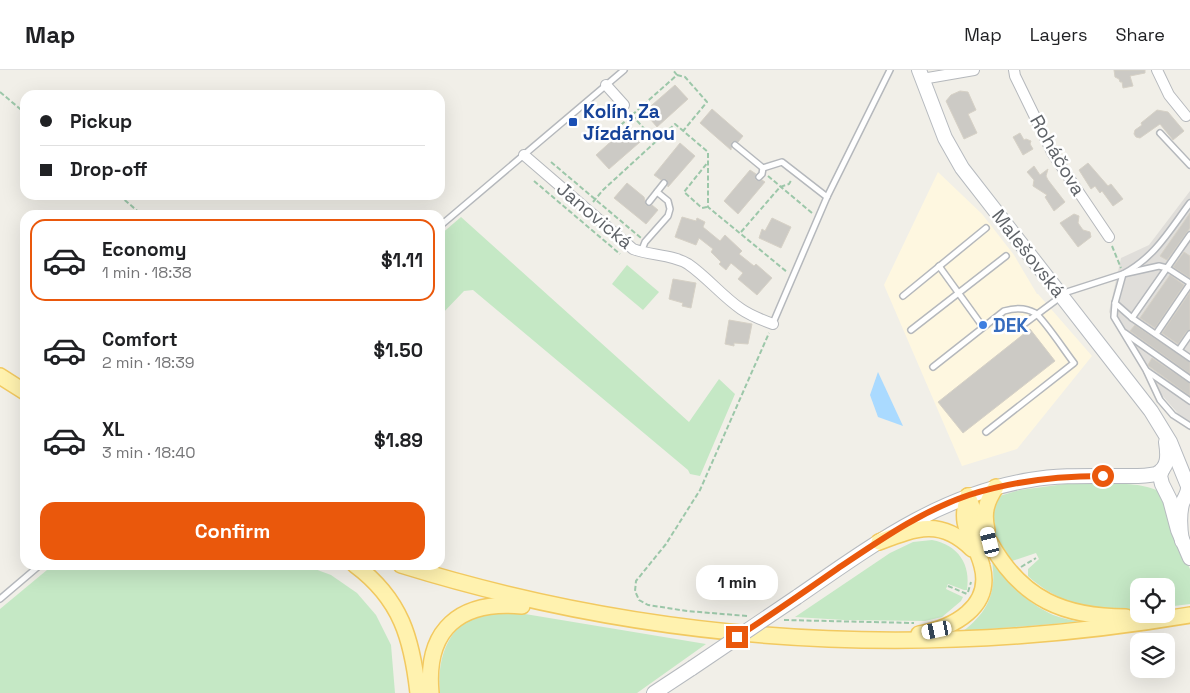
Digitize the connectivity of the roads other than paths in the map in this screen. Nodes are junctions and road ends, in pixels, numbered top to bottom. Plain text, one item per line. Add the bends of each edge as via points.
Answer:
1 (624, 70) edge
2 (890, 70) edge
3 (974, 70) edge
4 (1014, 70) edge
5 (1157, 70) edge
6 (920, 74) edge
7 (606, 85) junction
8 (624, 105) road end
9 (1186, 116) dead end
10 (1160, 133) dead end
11 (735, 145) dead end
12 (524, 155) junction
13 (1190, 165) edge
14 (763, 168) junction
15 (761, 176) road end
16 (664, 183) dead end
17 (657, 192) junction
18 (827, 197) junction
19 (649, 202) dead end
20 (1190, 203) edge
21 (445, 222) edge
22 (986, 228) dead end
23 (1190, 235) edge
24 (1109, 237) road end
25 (1183, 244) junction
26 (1190, 249) edge
27 (640, 252) junction
28 (1006, 256) dead end
29 (939, 266) junction
30 (1167, 268) junction
31 (1123, 274) junction
32 (1190, 284) edge
33 (958, 293) junction
34 (903, 296) dead end
35 (1061, 296) junction
36 (1115, 303) junction
37 (1036, 314) junction
38 (1132, 318) junction
39 (773, 324) joint
40 (983, 327) junction
41 (1020, 327) dead end
42 (912, 330) dead end
43 (1122, 331) junction
44 (1156, 334) junction
45 (1190, 334) edge
46 (1179, 350) junction
47 (1190, 358) edge
48 (933, 366) dead end
49 (1146, 370) junction
50 (0, 376) edge
51 (1190, 379) edge
52 (20, 389) edge
53 (1190, 401) edge
54 (1160, 424) junction
55 (1190, 426) edge
56 (986, 432) dead end
57 (1163, 470) junction
58 (1103, 476) junction
59 (1187, 479) edge
60 (996, 487) junction
61 (1166, 491) junction
62 (1188, 495) edge
63 (968, 496) junction
64 (1182, 541) junction
65 (879, 542) junction
66 (990, 542) junction
67 (979, 556) junction
68 (1190, 558) edge
69 (34, 570) edge
70 (361, 570) edge
71 (419, 570) edge
72 (0, 599) edge
73 (585, 612) junction
74 (1185, 616) edge
75 (876, 640) junction
76 (418, 693) edge
77 (431, 693) edge
78 (654, 693) edge

1 - 7 lane
2 - 18 lane
3 - 6 street
4 - 24 street, Roháčova via 1053,154
5 - 9 street via 1169,95
6 - 35 main road, Malešovská via 945,138 962,168
7 - 8 street
7 - 12 lane
10 - 13 lane
11 - 14 lane
12 - 21 lane
12 - 27 street, Janovická
14 - 15 lane
14 - 18 lane via 782,162
16 - 17 lane
17 - 19 lane
17 - 27 lane via 668,201 670,209
18 - 39 lane
20 - 31 lane via 1155,251
22 - 29 lane
23 - 25 lane
25 - 26 lane
25 - 30 lane
27 - 39 street, Janovická via 676,258 689,265 741,309
28 - 33 lane
29 - 33 lane
29 - 34 lane
30 - 31 lane via 1156,266
30 - 32 lane
30 - 38 lane
31 - 35 lane
31 - 36 lane
32 - 44 lane
33 - 40 lane
33 - 42 lane
35 - 37 lane
35 - 54 main road, Malešovská
36 - 38 lane
36 - 43 lane via 1114,317
37 - 40 lane via 1026,309 1004,310
37 - 41 lane
37 - 56 lane via 1074,363
38 - 44 lane
40 - 48 lane
43 - 49 lane
43 - 51 lane
44 - 46 lane
45 - 46 lane
46 - 47 lane
49 - 53 lane
49 - 55 lane via 1166,408
50 - 52 main road
54 - 57 main road via 1167,447
54 - 59 main road
57 - 58 main road via 1152,475
57 - 59 main road via 1172,468
57 - 61 main road via 1160,474
58 - 60 main road via 1054,477
58 - 61 main road via 1154,484
59 - 62 main road
60 - 63 main road
60 - 66 main road via 985,509
61 - 62 main road via 1177,498
61 - 64 main road
62 - 64 main road via 1180,514
63 - 65 main road via 930,512
63 - 66 main road
63 - 67 main road via 964,521
64 - 68 main road
65 - 67 main road via 916,529 940,529 957,536
65 - 78 main road, bridge
66 - 74 main road via 1011,574 1033,594 1067,610 1099,616
67 - 75 main road via 984,582 962,618 946,628
69 - 72 lane
70 - 76 main road via 386,594 400,617 411,647
71 - 73 main road
73 - 75 main road via 729,633
73 - 77 main road via 502,604 482,607 463,615 452,622 437,641 430,667
74 - 75 main road via 1025,636

